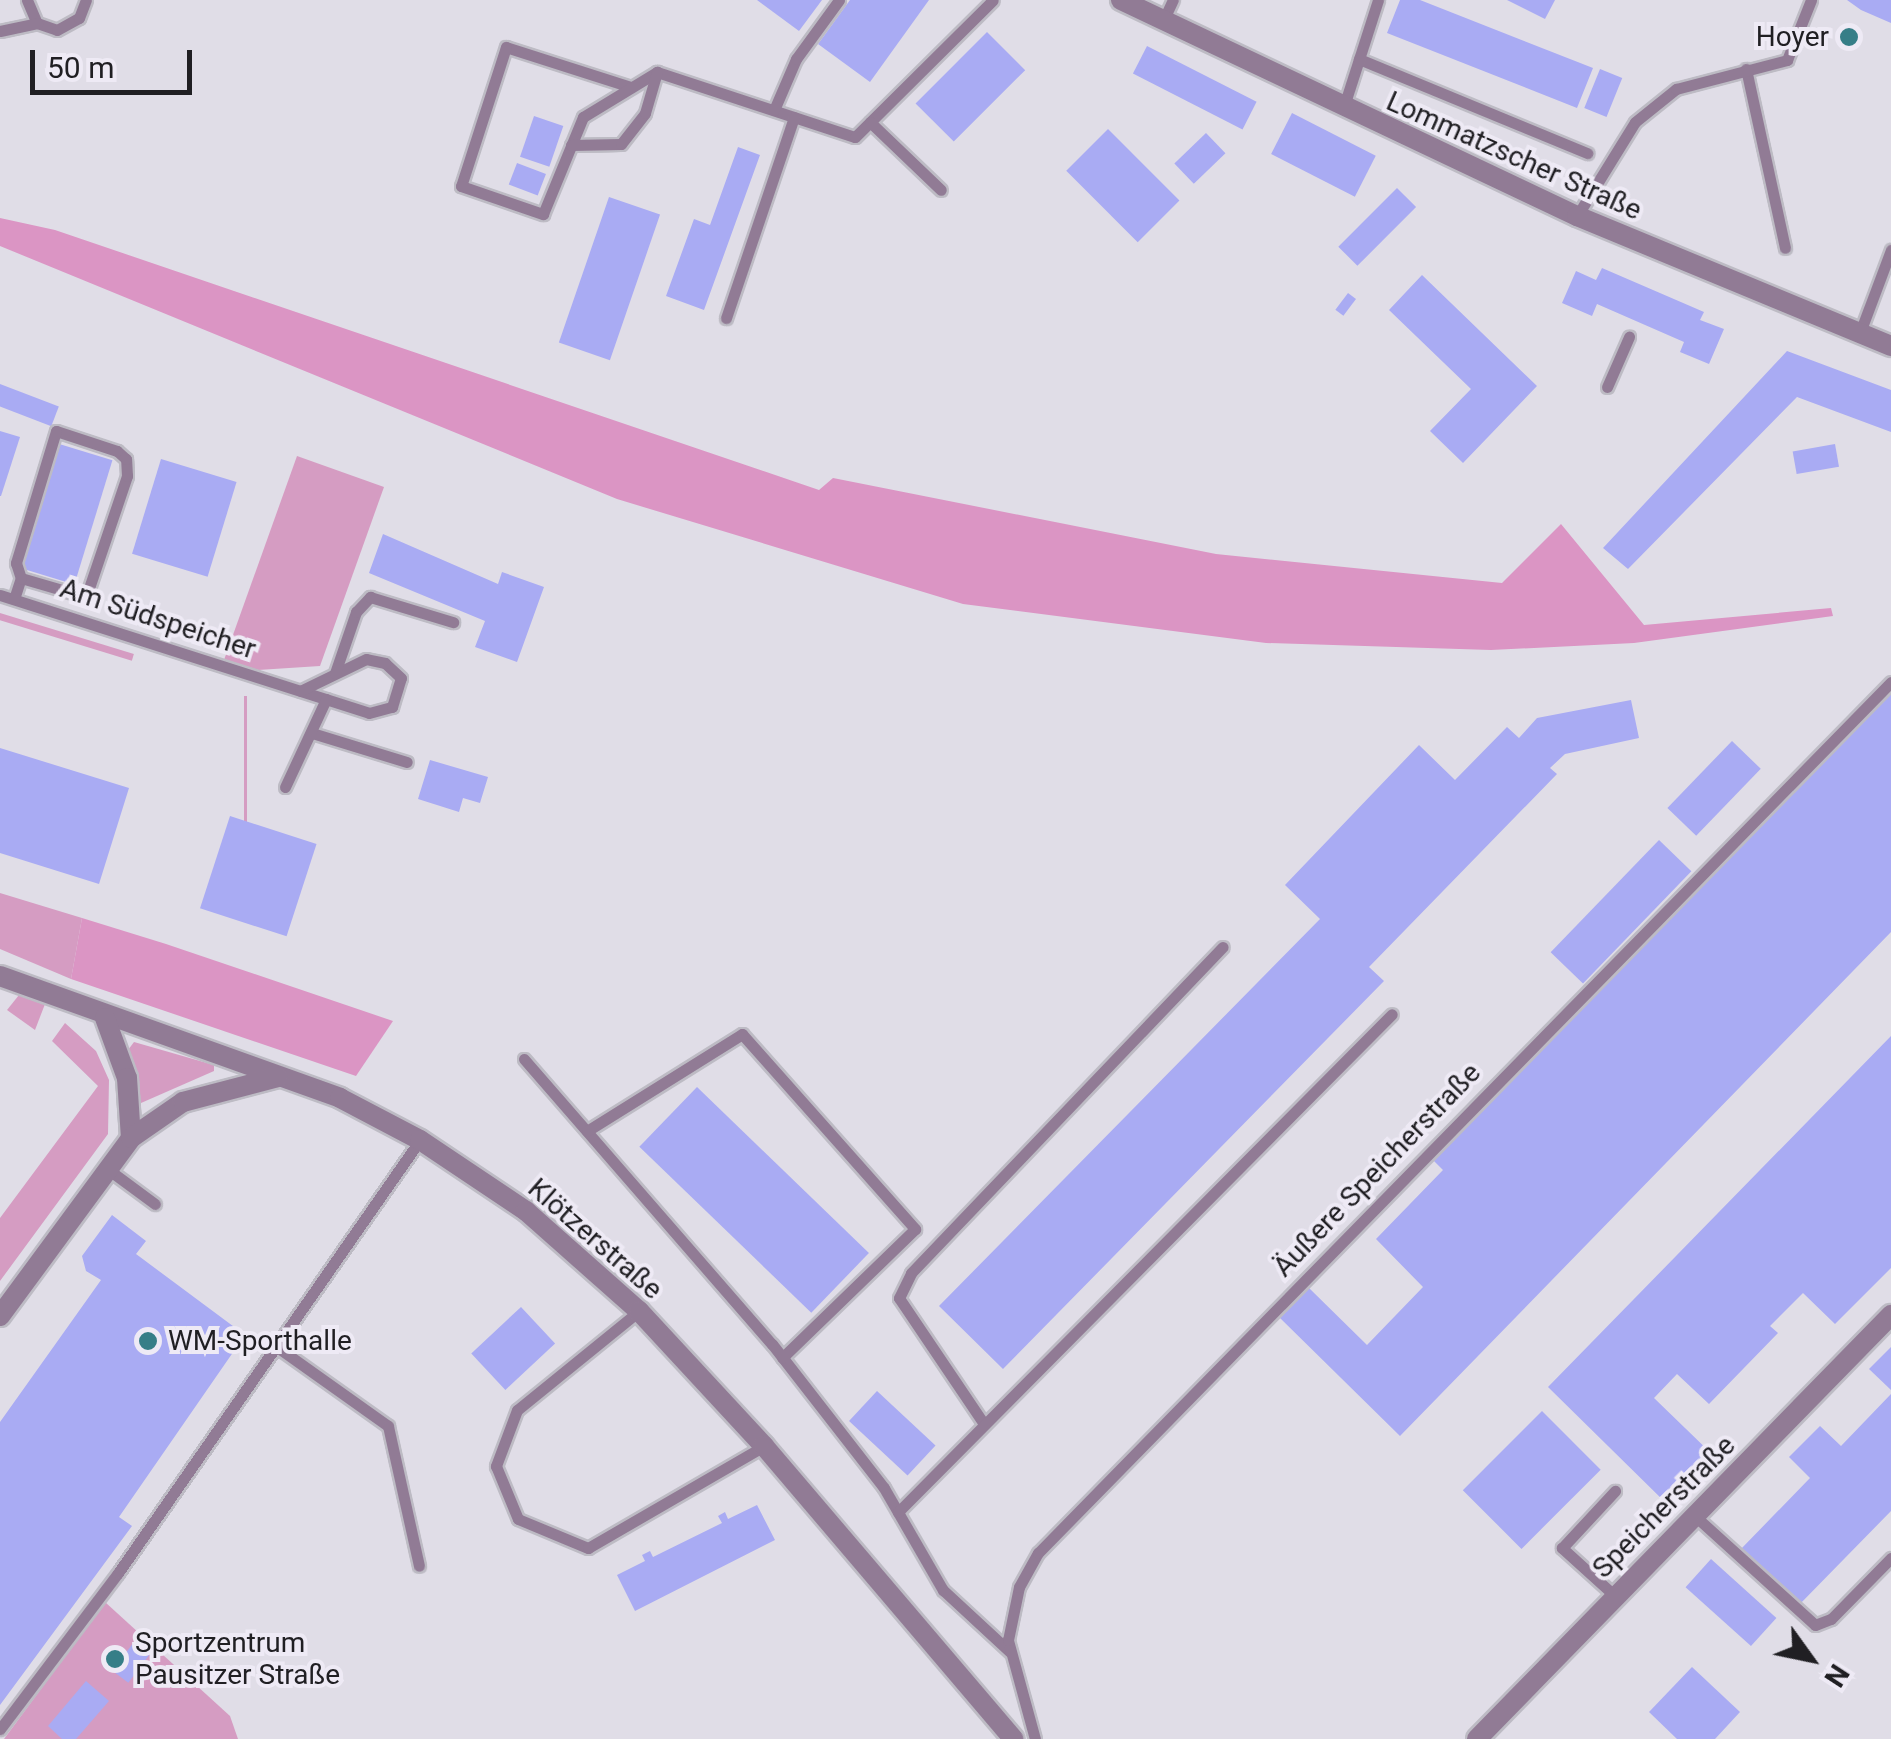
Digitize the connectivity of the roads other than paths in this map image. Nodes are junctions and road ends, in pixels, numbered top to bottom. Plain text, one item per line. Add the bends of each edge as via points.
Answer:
1 (27, 0) edge
2 (86, 0) edge
3 (839, 0) edge
4 (993, 0) edge
5 (1121, 0) edge
6 (1174, 0) edge
7 (1378, 0) edge
8 (1811, 0) edge
9 (1163, 21) junction
10 (37, 23) junction
11 (0, 30) edge
12 (1359, 59) junction
13 (1746, 70) junction
14 (657, 72) junction
15 (631, 87) junction
16 (1343, 109) junction
17 (774, 110) junction
18 (794, 117) junction
19 (870, 122) junction
20 (571, 145) junction
21 (1587, 154) dead end
22 (942, 190) dead end
23 (1577, 216) junction
24 (1785, 248) dead end
25 (1891, 250) edge
26 (726, 318) dead end
27 (1859, 334) junction
28 (1630, 336) dead end
29 (1891, 346) edge
30 (1607, 387) dead end
31 (22, 578) junction
32 (0, 595) edge
33 (14, 599) junction
34 (453, 622) dead end
35 (335, 672) junction
36 (1891, 682) edge
37 (300, 691) junction
38 (326, 699) junction
39 (312, 733) junction
40 (407, 762) dead end
41 (285, 787) dead end
42 (1222, 948) dead end
43 (0, 976) edge
44 (1392, 1014) dead end
45 (104, 1018) junction
46 (524, 1059) dead end
47 (285, 1077) junction
48 (588, 1131) junction
49 (131, 1138) junction
50 (420, 1140) junction
51 (109, 1170) junction
52 (155, 1204) dead end
53 (639, 1311) junction
54 (1891, 1315) edge
55 (0, 1316) edge
56 (277, 1346) junction
57 (782, 1358) junction
58 (984, 1424) junction
59 (764, 1446) junction
60 (1615, 1491) dead end
61 (898, 1512) junction
62 (1695, 1516) junction
63 (1891, 1558) edge
64 (419, 1566) dead end
65 (1615, 1596) junction
66 (1010, 1652) junction
67 (0, 1729) edge
68 (1013, 1739) edge
69 (1035, 1739) edge
70 (1477, 1739) edge

1 - 10 lane
2 - 10 lane via 79,18 58,30
3 - 17 lane via 796,59
4 - 19 lane
5 - 9 street, Lommatzscher Straße
6 - 9 lane
7 - 12 lane
8 - 13 lane via 1787,60
9 - 16 street, Lommatzscher Straße
10 - 11 lane
12 - 16 lane
12 - 21 lane
13 - 23 lane via 1676,89 1635,122
13 - 24 lane
14 - 15 lane
14 - 17 lane
14 - 20 lane via 646,113 621,144
15 - 20 lane via 583,117
15 - 20 lane via 506,47 461,186 543,214
16 - 23 street, Lommatzscher Straße
17 - 18 lane
18 - 19 lane via 855,137
18 - 26 lane
19 - 22 lane
23 - 27 street, Lommatzscher Straße
25 - 27 lane
27 - 29 street, Lommatzscher Straße
28 - 30 lane
31 - 31 lane via 86,597 127,476 126,458 117,450 56,431 16,563
31 - 33 lane
32 - 33 lane, Am Südspeicher
33 - 37 lane, Am Südspeicher
34 - 35 lane via 370,598 356,612
35 - 37 lane, Am Südspeicher
35 - 38 lane, Am Südspeicher via 366,659 385,663 401,678 402,693 392,706 369,713
36 - 66 lane, Äußere Speicherstraße via 1038,1553 1010,1615
37 - 38 lane, Am Südspeicher
38 - 39 lane
39 - 40 lane
39 - 41 lane
42 - 58 lane via 911,1273 899,1298
43 - 45 street, Klötzerstraße
44 - 58 lane
45 - 47 street, Klötzerstraße
45 - 49 street via 130,1089
46 - 48 lane
47 - 49 street via 211,1090
47 - 50 street, Klötzerstraße
48 - 57 lane
48 - 57 lane via 742,1034 915,1229
49 - 51 street
50 - 53 street, Klötzerstraße via 555,1234
50 - 56 lane
51 - 52 lane
51 - 55 street
53 - 59 street, Klötzerstraße
53 - 59 lane via 517,1410 496,1466 518,1519 588,1548
54 - 62 street, Speicherstraße
56 - 64 lane via 388,1426
56 - 67 lane
57 - 61 lane
58 - 61 lane
59 - 68 street, Klötzerstraße
60 - 65 lane via 1562,1548
61 - 66 lane via 943,1590
62 - 63 lane via 1816,1625
62 - 65 street, Speicherstraße
65 - 70 street, Speicherstraße
66 - 69 lane, Äußere Speicherstraße

